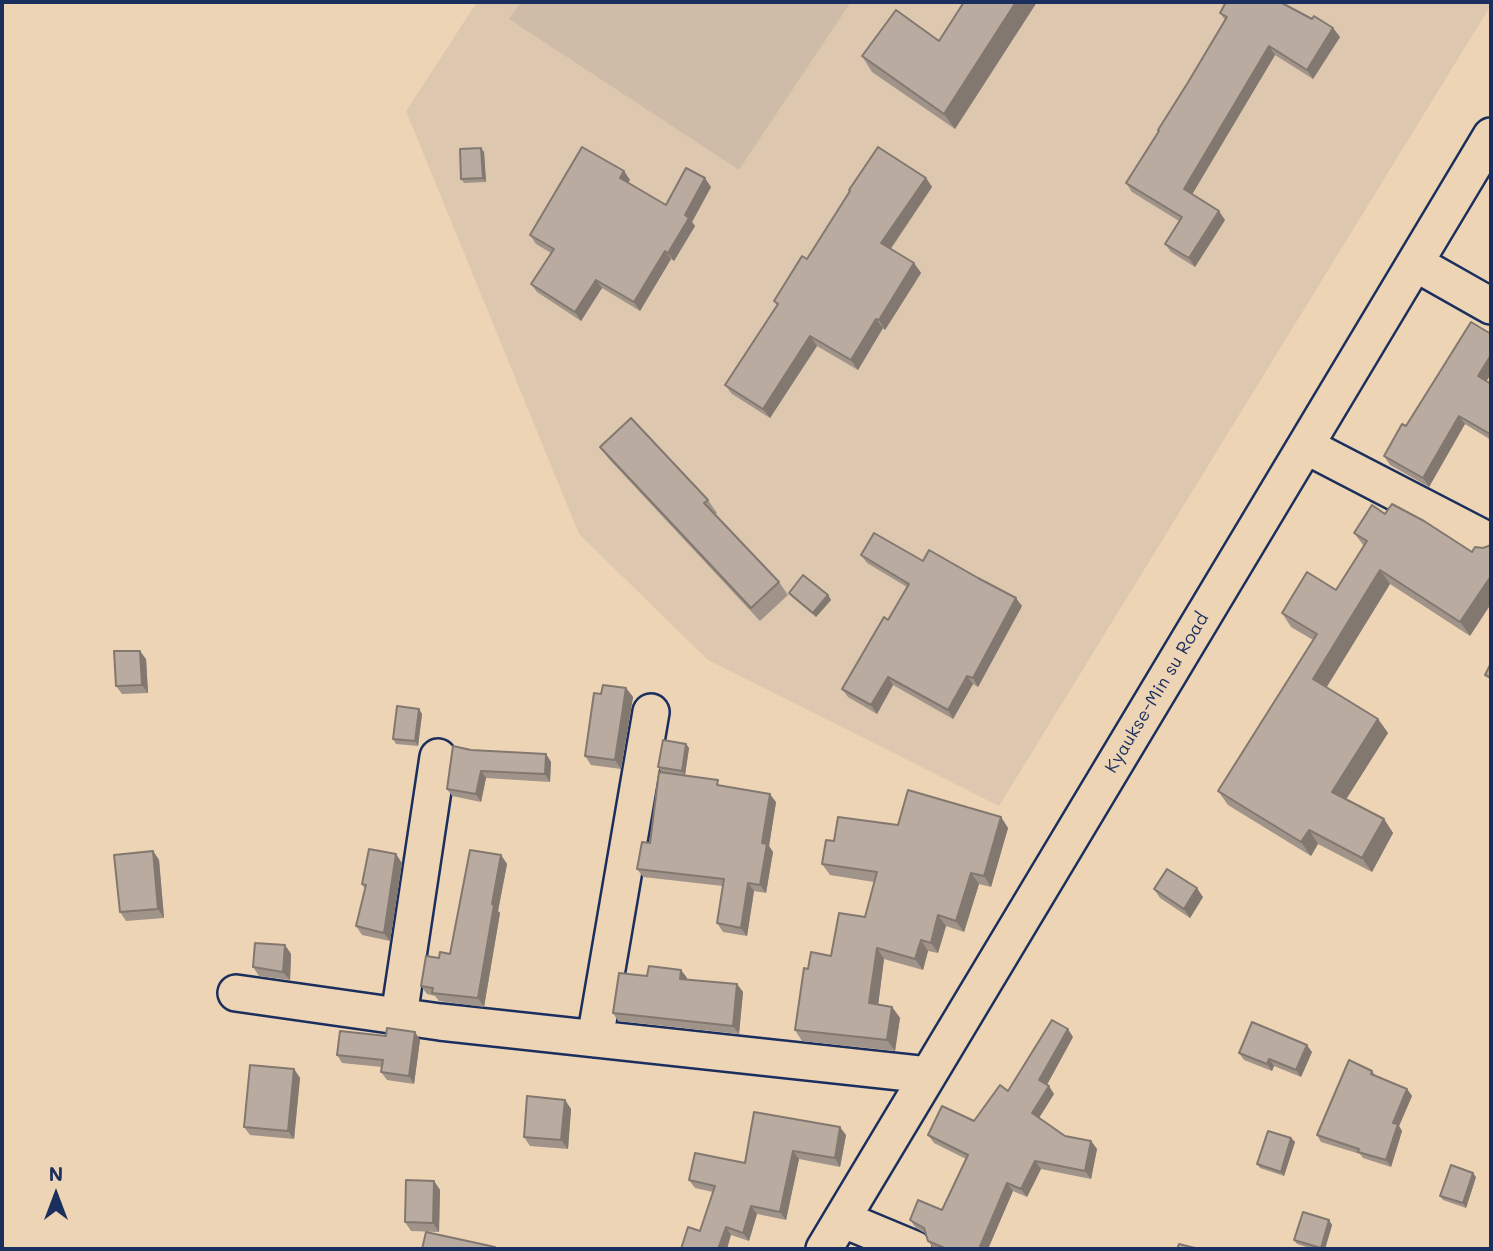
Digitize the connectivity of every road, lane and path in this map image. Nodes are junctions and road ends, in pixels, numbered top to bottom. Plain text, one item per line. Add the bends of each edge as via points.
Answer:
1 (1491, 136) edge
2 (1415, 263) junction
3 (1491, 306) edge
4 (1306, 446) junction
5 (1491, 542) edge
6 (651, 712) dead end
7 (438, 757) dead end
8 (236, 993) dead end
9 (399, 1016) junction
10 (595, 1039) junction
11 (928, 1075) junction
12 (842, 1219) junction
13 (824, 1249) edge
14 (914, 1249) edge

1 - 2 street, Kyaukse-Min su Road
2 - 3 street
2 - 4 street, Kyaukse-Min su Road
4 - 5 street
4 - 11 street, Kyaukse-Min su Road
6 - 10 street
7 - 9 street
8 - 9 street
9 - 10 street
10 - 11 street
11 - 12 street, Kyaukse-Min su Road
12 - 13 street, Kyaukse-Min su Road
12 - 14 street

